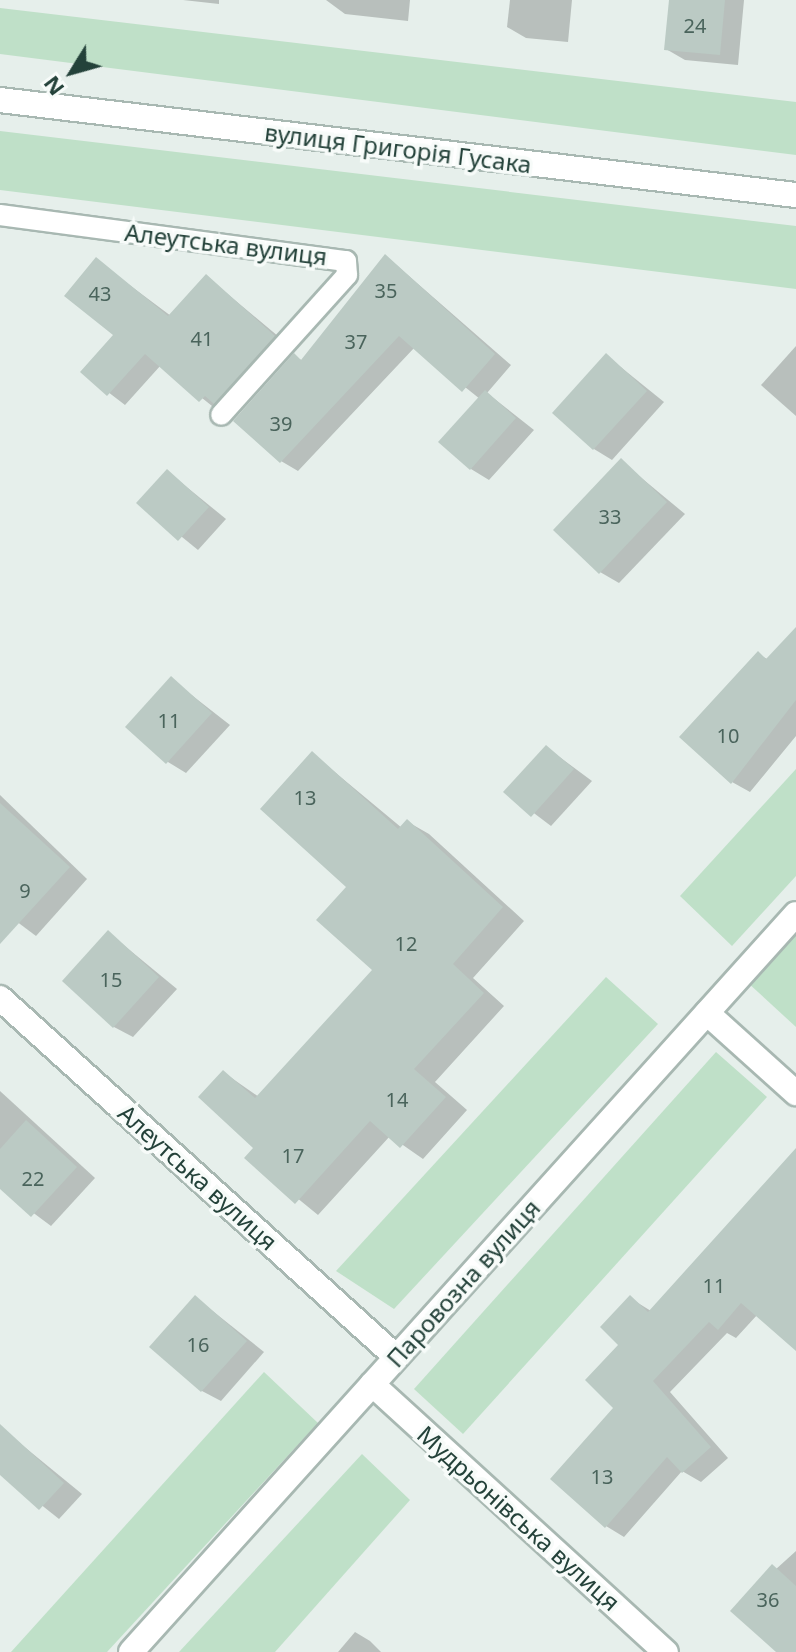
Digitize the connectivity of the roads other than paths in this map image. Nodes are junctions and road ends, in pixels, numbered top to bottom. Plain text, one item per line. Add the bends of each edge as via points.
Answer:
1 (0, 100) edge
2 (796, 195) edge
3 (0, 215) edge
4 (221, 415) dead end
5 (796, 914) edge
6 (0, 998) edge
7 (707, 1013) junction
8 (796, 1093) edge
9 (396, 1357) junction
10 (372, 1384) junction
11 (131, 1652) edge
12 (666, 1652) edge

1 - 2 street, вулиця Григорія Гусака
3 - 4 lane, Алеутська вулиця via 346,261 347,275
5 - 7 street, Паровозна вулиця
6 - 9 street, Алеутська вулиця
7 - 8 street
7 - 9 street, Паровозна вулиця
9 - 10 street, Паровозна вулиця
10 - 11 street, Паровозна вулиця
10 - 12 street, Мудрьонівська вулиця

